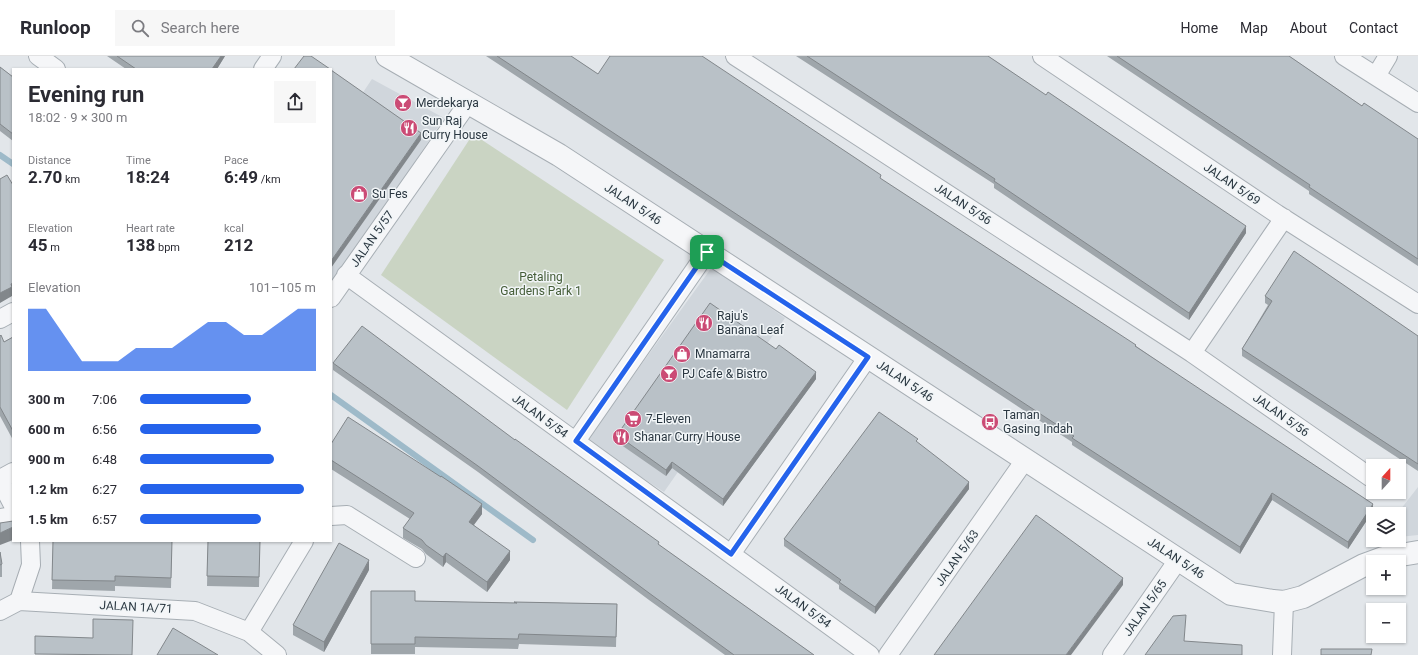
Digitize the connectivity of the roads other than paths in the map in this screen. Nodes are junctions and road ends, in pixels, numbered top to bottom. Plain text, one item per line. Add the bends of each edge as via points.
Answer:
1 (38, 56) edge
2 (272, 56) edge
3 (387, 56) edge
4 (735, 56) edge
5 (1344, 56) edge
6 (1388, 56) edge
7 (1046, 57) edge
8 (55, 68) edge
9 (264, 68) edge
10 (1376, 76) junction
11 (468, 103) junction
12 (1418, 103) edge
13 (1284, 218) junction
14 (707, 252) junction
15 (346, 275) junction
16 (332, 296) edge
17 (1418, 304) edge
18 (12, 313) edge
19 (0, 319) edge
20 (1192, 353) junction
21 (868, 357) junction
22 (576, 441) junction
23 (1026, 460) junction
24 (12, 473) edge
25 (1366, 474) edge
26 (0, 479) edge
27 (12, 503) edge
28 (12, 516) edge
29 (332, 516) edge
30 (0, 518) edge
31 (30, 542) edge
32 (303, 542) edge
33 (1418, 552) edge
34 (731, 554) junction
35 (416, 558) dead end
36 (1178, 560) junction
37 (19, 601) junction
38 (1284, 602) junction
39 (0, 611) edge
40 (249, 632) junction
41 (277, 655) edge
42 (870, 655) edge
43 (888, 655) edge
44 (1112, 655) edge
45 (1282, 655) edge

1 - 8 street
2 - 9 street
3 - 11 street, JALAN 5/46
4 - 20 street, JALAN 5/56
5 - 10 street
6 - 10 street
7 - 13 street, JALAN 5/69
10 - 12 street
11 - 14 street, JALAN 5/46 via 559,155
11 - 15 street, JALAN 5/57
13 - 17 street, JALAN 5/69
13 - 20 street
14 - 21 street, JALAN 5/46
14 - 22 street
15 - 16 street, JALAN 5/57
15 - 22 street, JALAN 5/54
18 - 19 street
20 - 25 street, JALAN 5/56
21 - 23 street, JALAN 5/46
21 - 34 street
22 - 34 street, JALAN 5/54
23 - 36 street, JALAN 5/46
23 - 43 street, JALAN 5/63
24 - 26 street
26 - 27 street
28 - 30 street
29 - 35 street via 347,515
31 - 37 street via 31,565
32 - 40 street
33 - 38 street, JALAN 5/46 via 1383,558 1364,565 1303,597
34 - 42 street, JALAN 5/54
36 - 38 street, JALAN 5/46 via 1231,594
36 - 44 street, JALAN 5/65
37 - 39 street
37 - 40 street, JALAN 1A/71 via 195,611
38 - 45 street
40 - 41 street, JALAN 1A/71

